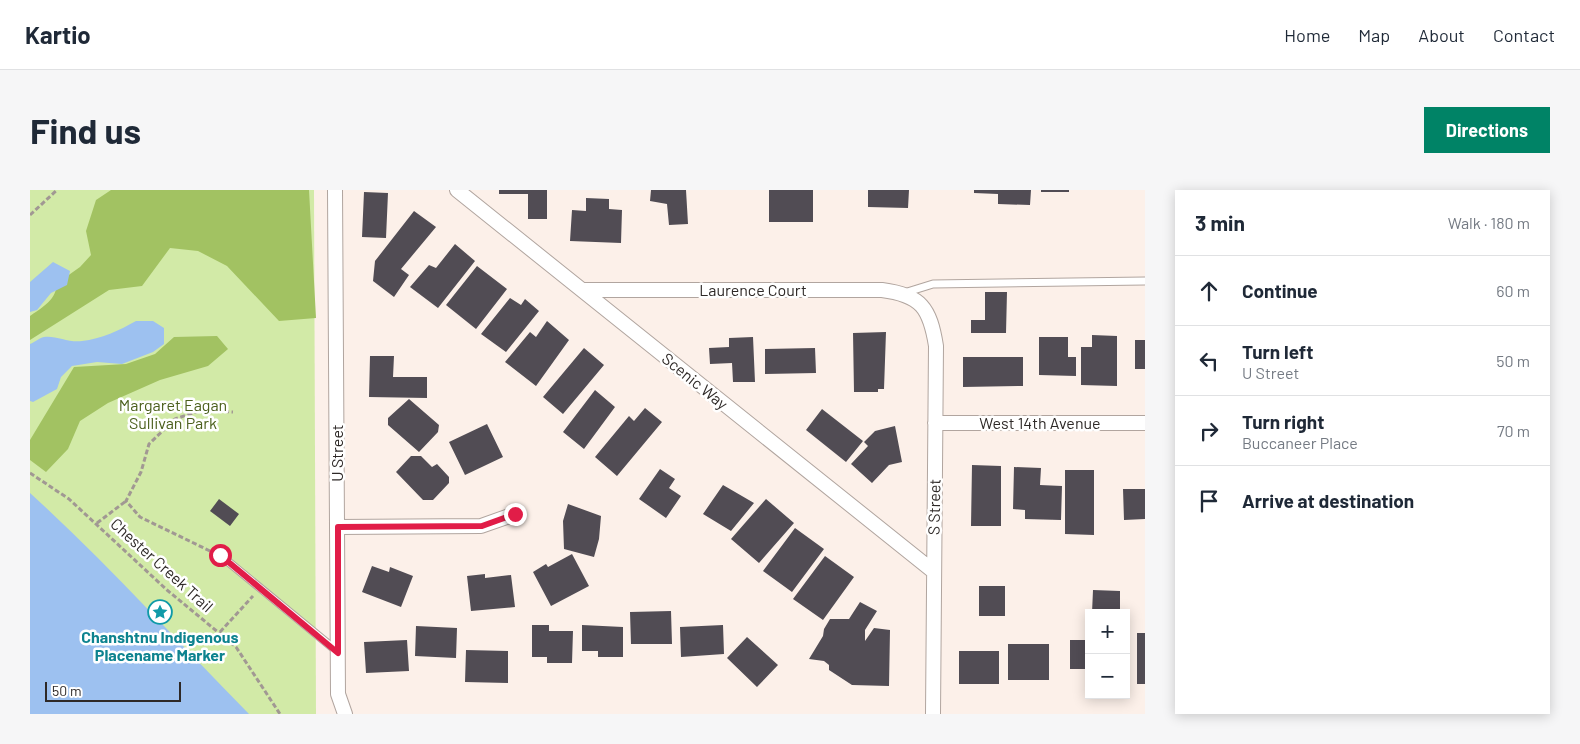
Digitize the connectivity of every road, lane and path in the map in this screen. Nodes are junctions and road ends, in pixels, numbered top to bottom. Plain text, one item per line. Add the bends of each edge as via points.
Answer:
1 (57, 190) edge
2 (335, 190) edge
3 (457, 190) edge
4 (30, 215) edge
5 (1145, 282) edge
6 (582, 290) junction
7 (904, 293) junction
8 (920, 304) joint
9 (233, 412) dead end
10 (935, 423) junction
11 (1145, 424) edge
12 (30, 473) edge
13 (126, 501) junction
14 (515, 514) dead end
15 (96, 523) junction
16 (338, 527) junction
17 (220, 555) joint
18 (933, 571) junction
19 (260, 588) junction
20 (220, 632) junction
21 (338, 653) junction
22 (280, 714) edge
23 (345, 714) edge
24 (933, 714) edge

1 - 4 path
2 - 16 street, U Street
3 - 6 street, Scenic Way
5 - 7 lane via 933,284
6 - 7 street, Laurence Court via 882,290
6 - 18 street, Scenic Way
7 - 8 street, Laurence Court
8 - 10 street, S Street via 932,321 936,346
9 - 13 path via 202,410 175,419 150,444
10 - 11 street, West 14th Avenue
10 - 18 street, S Street
12 - 15 path, Chester Creek Trail via 69,499
13 - 15 path
13 - 17 path via 140,517
14 - 16 street via 482,526
15 - 20 path, Chester Creek Trail via 167,590
16 - 21 street, U Street
17 - 19 lane
18 - 24 street, S Street
19 - 20 path
19 - 21 lane
20 - 22 path, Chester Creek Trail via 236,648
21 - 23 street, U Street via 338,694

